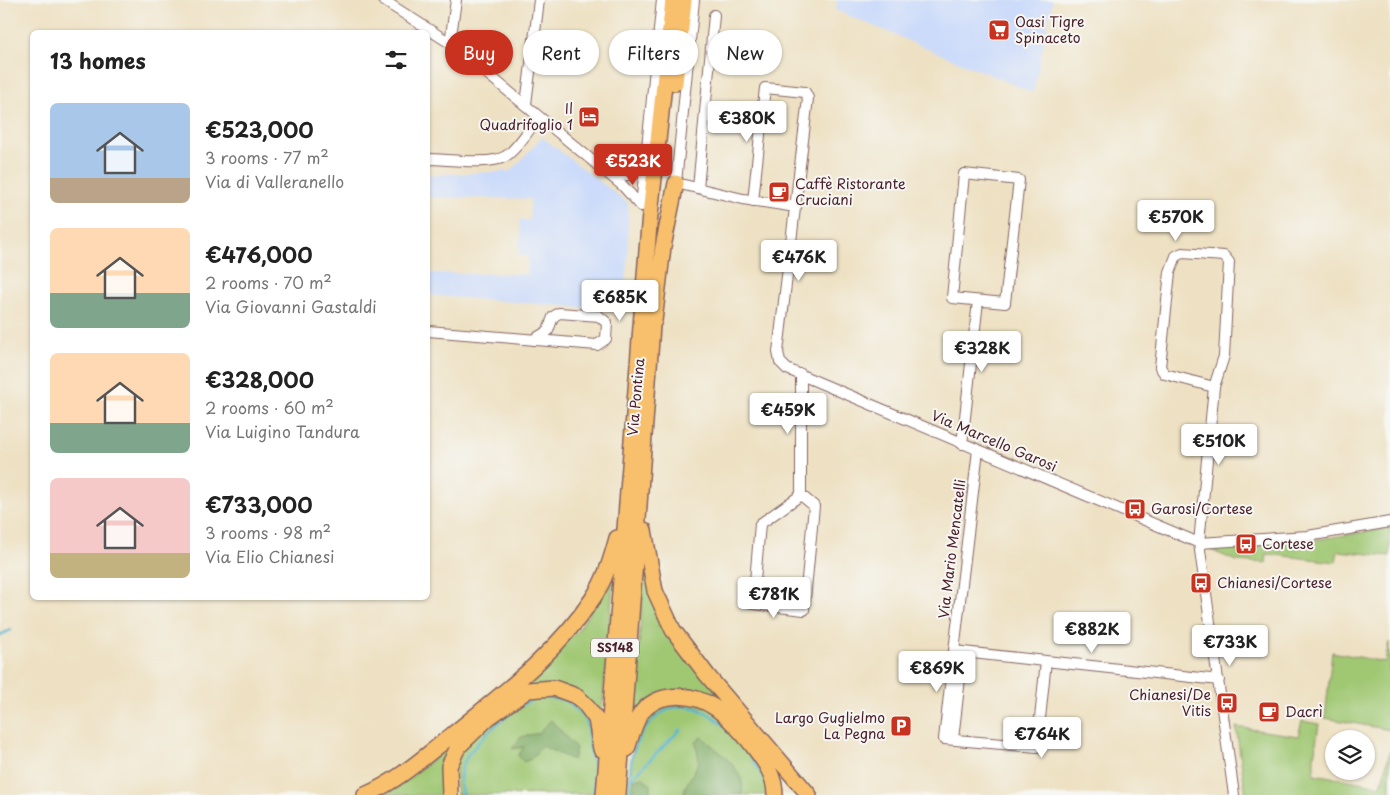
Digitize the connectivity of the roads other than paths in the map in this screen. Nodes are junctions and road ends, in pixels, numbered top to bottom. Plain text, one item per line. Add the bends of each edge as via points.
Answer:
1 (383, 0) edge
2 (403, 0) edge
3 (456, 0) edge
4 (539, 0) edge
5 (662, 0) edge
6 (674, 0) edge
7 (684, 0) edge
8 (694, 0) edge
9 (402, 12) junction
10 (714, 14) dead end
11 (430, 30) edge
12 (430, 30) edge
13 (452, 30) edge
14 (445, 40) edge
15 (490, 75) edge
16 (526, 104) junction
17 (539, 117) junction
18 (430, 159) edge
19 (644, 165) junction
20 (612, 176) junction
21 (676, 183) junction
22 (698, 188) junction
23 (753, 201) junction
24 (641, 206) junction
25 (796, 207) junction
26 (978, 301) junction
27 (430, 331) edge
28 (533, 340) junction
29 (645, 344) junction
30 (801, 374) junction
31 (1214, 387) junction
32 (962, 444) junction
33 (978, 450) junction
34 (801, 496) junction
35 (633, 500) junction
36 (1390, 522) edge
37 (1199, 543) junction
38 (958, 651) junction
39 (1046, 661) junction
40 (1219, 680) junction
41 (620, 774) junction
42 (605, 788) edge
43 (365, 795) edge
44 (450, 795) edge
45 (618, 795) edge
46 (775, 795) edge
47 (809, 795) edge
48 (1234, 795) edge

1 - 9 street
2 - 9 street
3 - 13 street
4 - 16 street
5 - 19 street
6 - 29 highway, Via Pontina / SS148 via 653,187
7 - 29 highway, Via Pontina / SS148
8 - 21 street
9 - 11 street
10 - 22 street
12 - 14 street
15 - 16 street
16 - 17 street
17 - 18 street via 503,157 482,161
17 - 20 street
19 - 20 street via 628,175
19 - 24 street
20 - 24 street
21 - 22 street
21 - 29 highway
22 - 23 street
23 - 25 street
23 - 25 street via 765,88 804,92 808,98
24 - 29 highway
25 - 30 street, Via Marcello Garosi via 778,352 780,362 787,369
26 - 26 street via 1005,303 1019,180 964,174 952,298
26 - 32 street
27 - 28 street
28 - 28 street via 597,346 605,341 607,322 599,316 558,313 548,331
29 - 35 highway, Via Pontina / SS148
30 - 32 street, Via Marcello Garosi
30 - 34 street
31 - 31 street via 1224,356 1228,259 1182,253 1176,256 1170,272 1160,367 1165,374
31 - 37 street
32 - 33 street, Via Marcello Garosi
33 - 37 street, Via Marcello Garosi
33 - 38 street, Via Mario Mencatelli
34 - 34 street via 760,524 753,604 804,610 814,506
35 - 41 highway, Via Pontina / SS148
35 - 42 highway, Via Pontina / SS148
35 - 43 highway via 603,582 554,645 470,720 411,767
35 - 47 highway via 653,582 673,630
36 - 37 street via 1308,536
37 - 40 street
38 - 39 street
38 - 39 street, Via Mario Mencatelli via 949,739 1037,747
39 - 40 street
40 - 48 street
41 - 45 highway, Via Pontina / SS148
41 - 46 highway via 632,731 643,710 664,698 687,696 715,706 740,730 768,766
42 - 44 highway via 598,726 591,712 568,692 541,688 522,694 460,743 449,766

